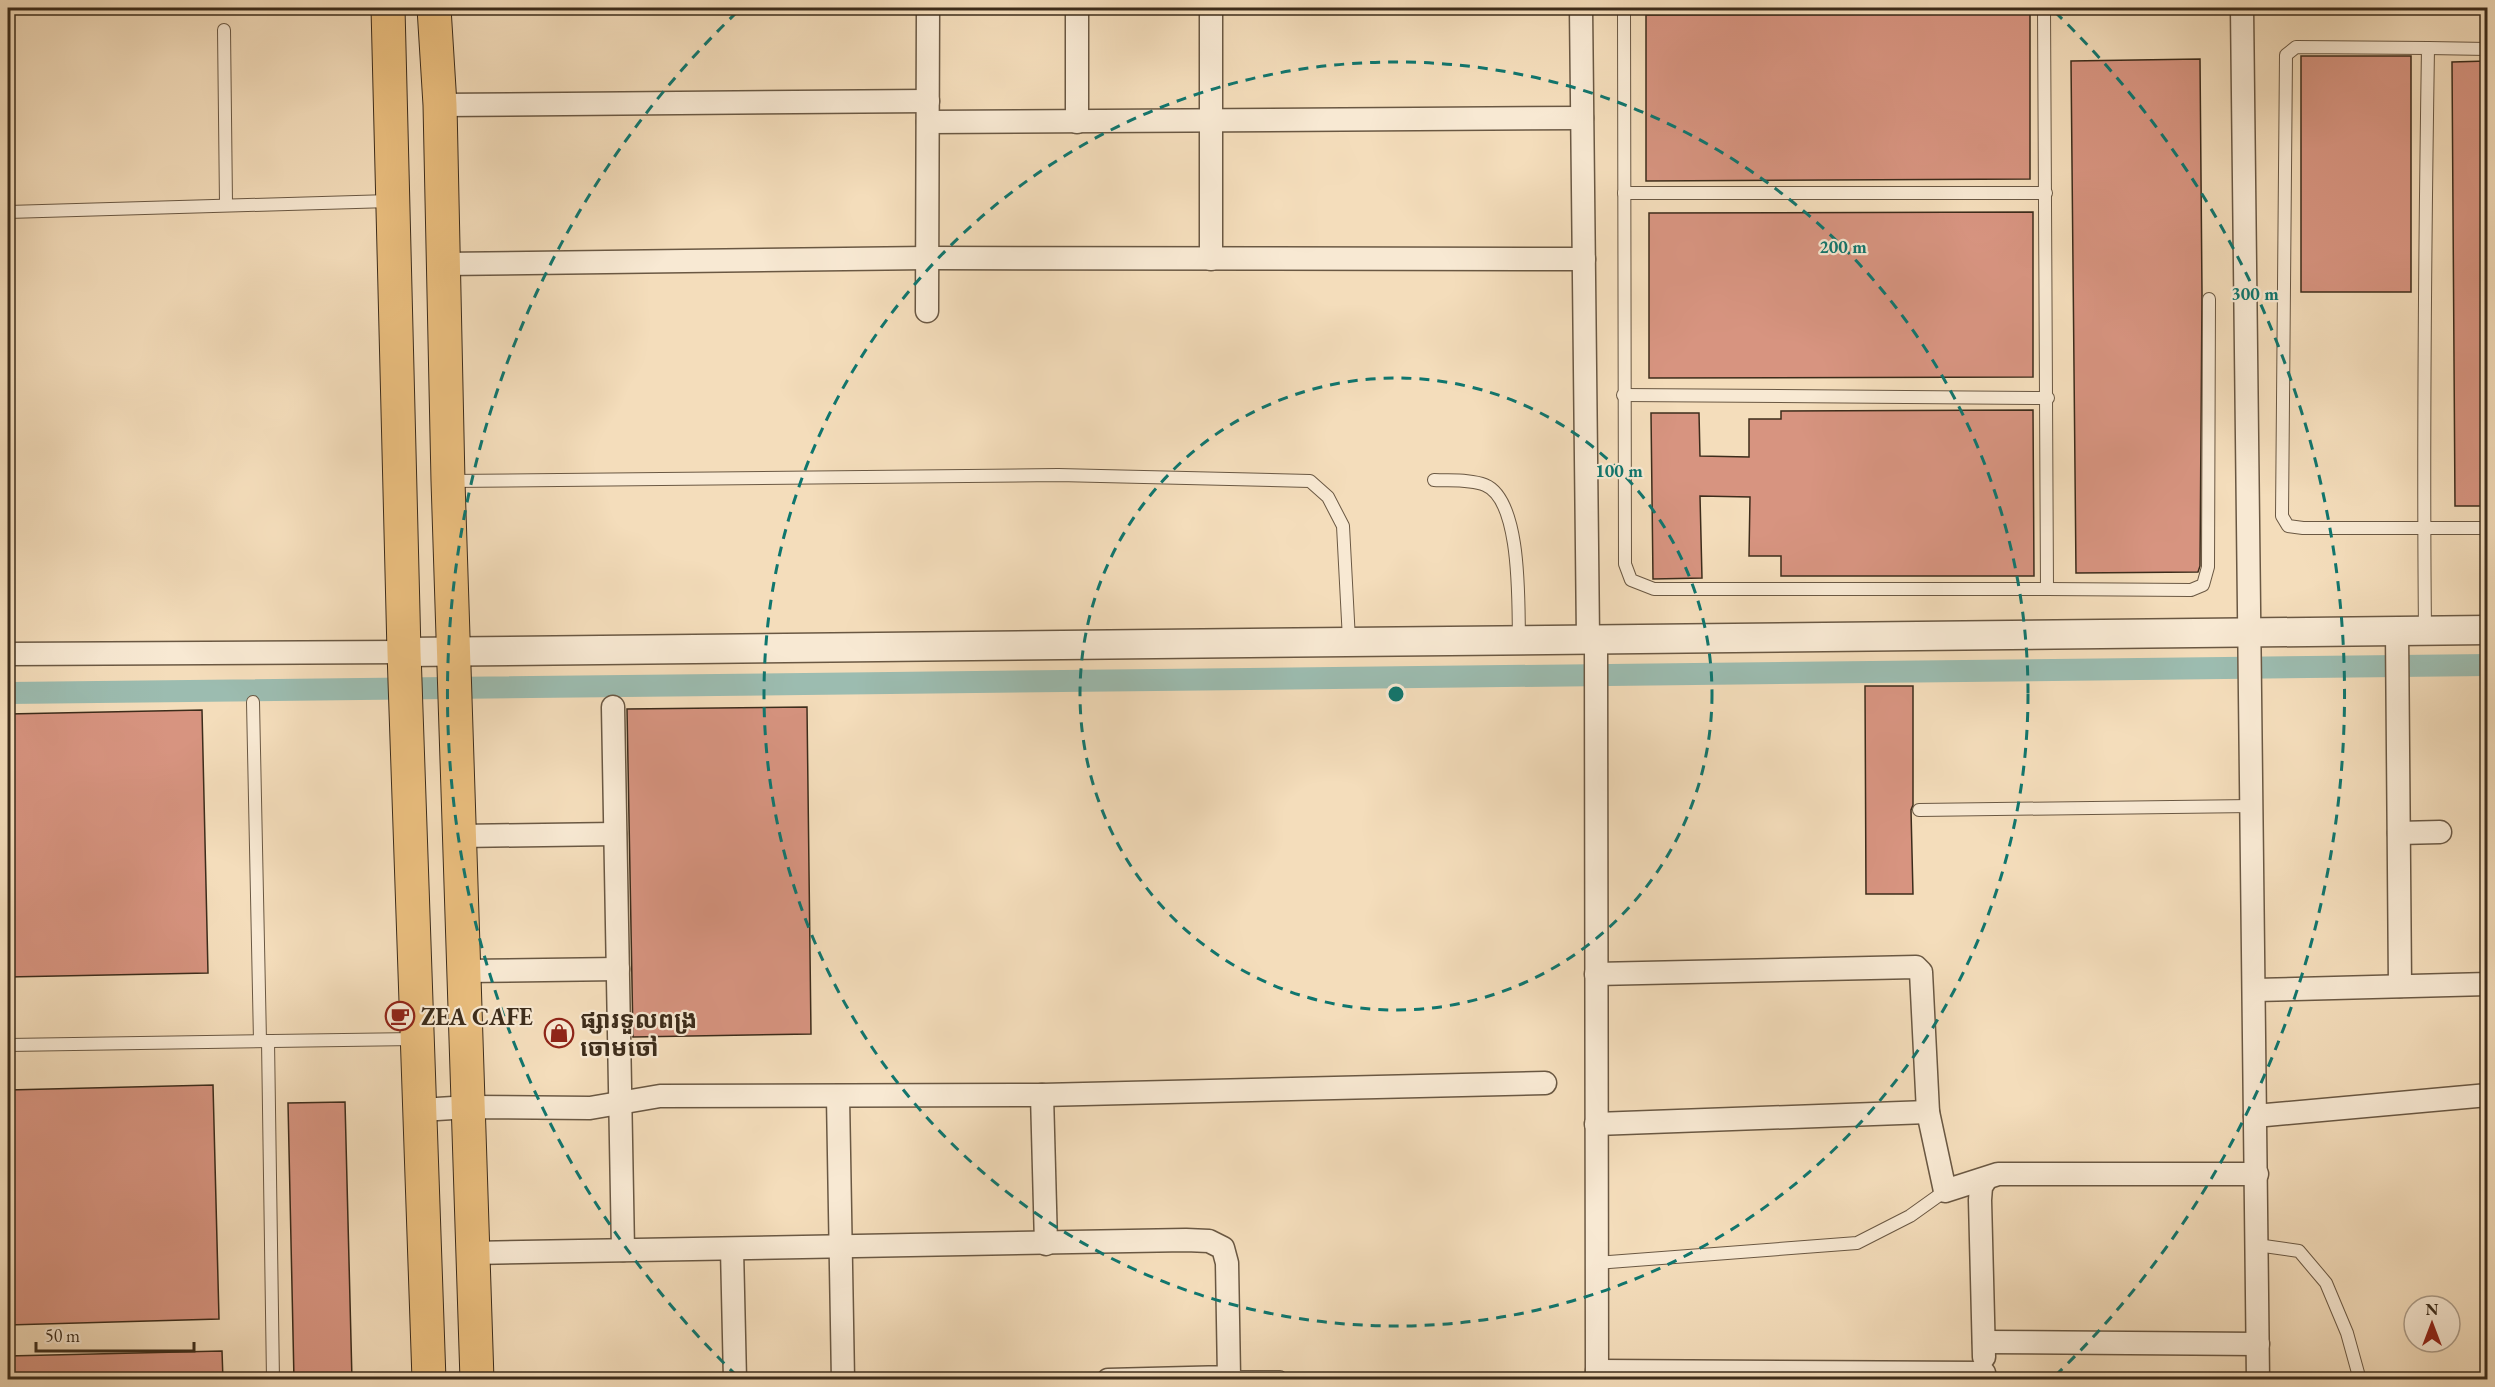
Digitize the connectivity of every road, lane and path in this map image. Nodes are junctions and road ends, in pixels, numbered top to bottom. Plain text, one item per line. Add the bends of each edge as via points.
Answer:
1 (388, 8) edge
2 (434, 8) edge
3 (928, 8) edge
4 (1077, 8) edge
5 (1211, 8) edge
6 (1581, 8) edge
7 (1624, 8) edge
8 (2044, 8) edge
9 (2242, 8) edge
10 (224, 30) dead end
11 (2428, 48) junction
12 (2487, 49) edge
13 (440, 105) junction
14 (928, 112) junction
15 (1582, 118) junction
16 (1210, 120) junction
17 (1077, 123) junction
18 (1624, 193) junction
19 (2046, 193) junction
20 (394, 200) junction
21 (225, 204) junction
22 (8, 212) edge
23 (927, 258) junction
24 (1211, 258) junction
25 (1584, 259) junction
26 (443, 264) junction
27 (2209, 299) dead end
28 (927, 311) dead end
29 (1623, 394) junction
30 (2048, 398) junction
31 (1434, 480) dead end
32 (448, 481) junction
33 (2424, 528) junction
34 (2487, 528) edge
35 (2048, 589) junction
36 (2487, 630) edge
37 (2426, 631) junction
38 (1520, 639) junction
39 (1349, 640) junction
40 (2397, 640) junction
41 (2251, 641) junction
42 (1594, 652) junction
43 (8, 654) edge
44 (454, 676) junction
45 (405, 678) junction
46 (254, 702) dead end
47 (613, 707) dead end
48 (2252, 807) junction
49 (1919, 810) dead end
50 (2440, 832) dead end
51 (2398, 833) junction
52 (615, 834) junction
53 (460, 836) junction
54 (618, 969) junction
55 (465, 971) junction
56 (1596, 974) junction
57 (2487, 984) edge
58 (2400, 986) junction
59 (2255, 990) junction
60 (419, 1039) junction
61 (264, 1041) junction
62 (8, 1045) edge
63 (1545, 1083) dead end
64 (1042, 1095) junction
65 (2487, 1095) edge
66 (838, 1097) junction
67 (621, 1103) junction
68 (469, 1107) junction
69 (421, 1110) junction
70 (1929, 1113) junction
71 (2255, 1116) junction
72 (1596, 1124) junction
73 (2258, 1174) junction
74 (1986, 1179) junction
75 (1945, 1191) junction
76 (1046, 1244) junction
77 (2258, 1245) junction
78 (841, 1247) junction
79 (732, 1248) junction
80 (624, 1250) junction
81 (472, 1253) junction
82 (1596, 1263) junction
83 (1984, 1342) junction
84 (2258, 1344) junction
85 (1597, 1375) edge
86 (1984, 1376) edge
87 (1229, 1377) junction
88 (1280, 1377) dead end
89 (273, 1380) edge
90 (429, 1380) edge
91 (477, 1380) edge
92 (735, 1380) edge
93 (843, 1380) edge
94 (1108, 1380) edge
95 (2258, 1380) edge
96 (2360, 1380) edge

1 - 20 main road
2 - 13 main road
3 - 14 street
4 - 17 street
5 - 16 street
6 - 15 street
7 - 18 lane
8 - 19 lane
9 - 41 street
10 - 21 lane
11 - 12 lane
11 - 33 lane
11 - 33 lane via 2296,47 2286,55 2282,516 2288,526 2303,528
13 - 14 street
13 - 26 main road
14 - 17 street
14 - 23 street
15 - 16 street
15 - 25 street
16 - 17 street
16 - 24 street
18 - 19 lane
18 - 29 lane
19 - 30 lane
20 - 21 lane
20 - 45 main road
21 - 22 lane
23 - 24 street
23 - 26 street
23 - 28 street
24 - 25 street
25 - 42 street
26 - 32 main road
27 - 35 lane via 2208,567 2203,585 2191,590
29 - 30 lane
29 - 35 lane via 1625,564 1631,580 1654,589
30 - 35 lane
31 - 38 lane via 1486,485 1497,494 1517,552
32 - 39 lane via 1047,475 1310,481 1328,497 1343,526
32 - 44 main road
33 - 34 lane
33 - 37 lane
36 - 37 street
37 - 40 street
38 - 39 street
38 - 42 street
39 - 44 street
40 - 41 street
40 - 51 street
41 - 42 street
41 - 48 street
42 - 56 street
43 - 45 street
44 - 45 street
44 - 53 main road
45 - 60 main road
46 - 61 lane
47 - 52 street
48 - 49 lane
48 - 59 street
50 - 51 street
51 - 58 street
52 - 53 street
52 - 54 street
53 - 55 main road
54 - 55 street
54 - 67 street
55 - 68 main road
56 - 70 street via 1916,967 1921,972
56 - 72 street
57 - 58 street
58 - 59 street
59 - 71 street
60 - 61 lane
60 - 69 main road
61 - 62 lane
61 - 89 lane
63 - 64 street
64 - 66 street
64 - 76 street
65 - 71 street
66 - 67 street via 660,1096
66 - 78 street
67 - 68 street via 590,1108
67 - 80 street
68 - 69 street
68 - 81 main road
69 - 90 main road
70 - 72 street
70 - 75 street
71 - 73 street
72 - 82 street
73 - 74 street via 1998,1174
73 - 77 street
74 - 75 street
74 - 83 street via 1980,1200
75 - 82 lane via 1910,1216 1857,1243
76 - 78 street
76 - 87 street via 1201,1240 1222,1248 1227,1263
77 - 84 street
77 - 96 lane via 2299,1251 2326,1284 2347,1333
78 - 79 street
78 - 93 street
79 - 80 street
79 - 92 street
80 - 81 street
81 - 91 main road
82 - 85 street
83 - 84 street
83 - 86 street
84 - 95 street
85 - 86 street
87 - 88 lane
87 - 94 street

